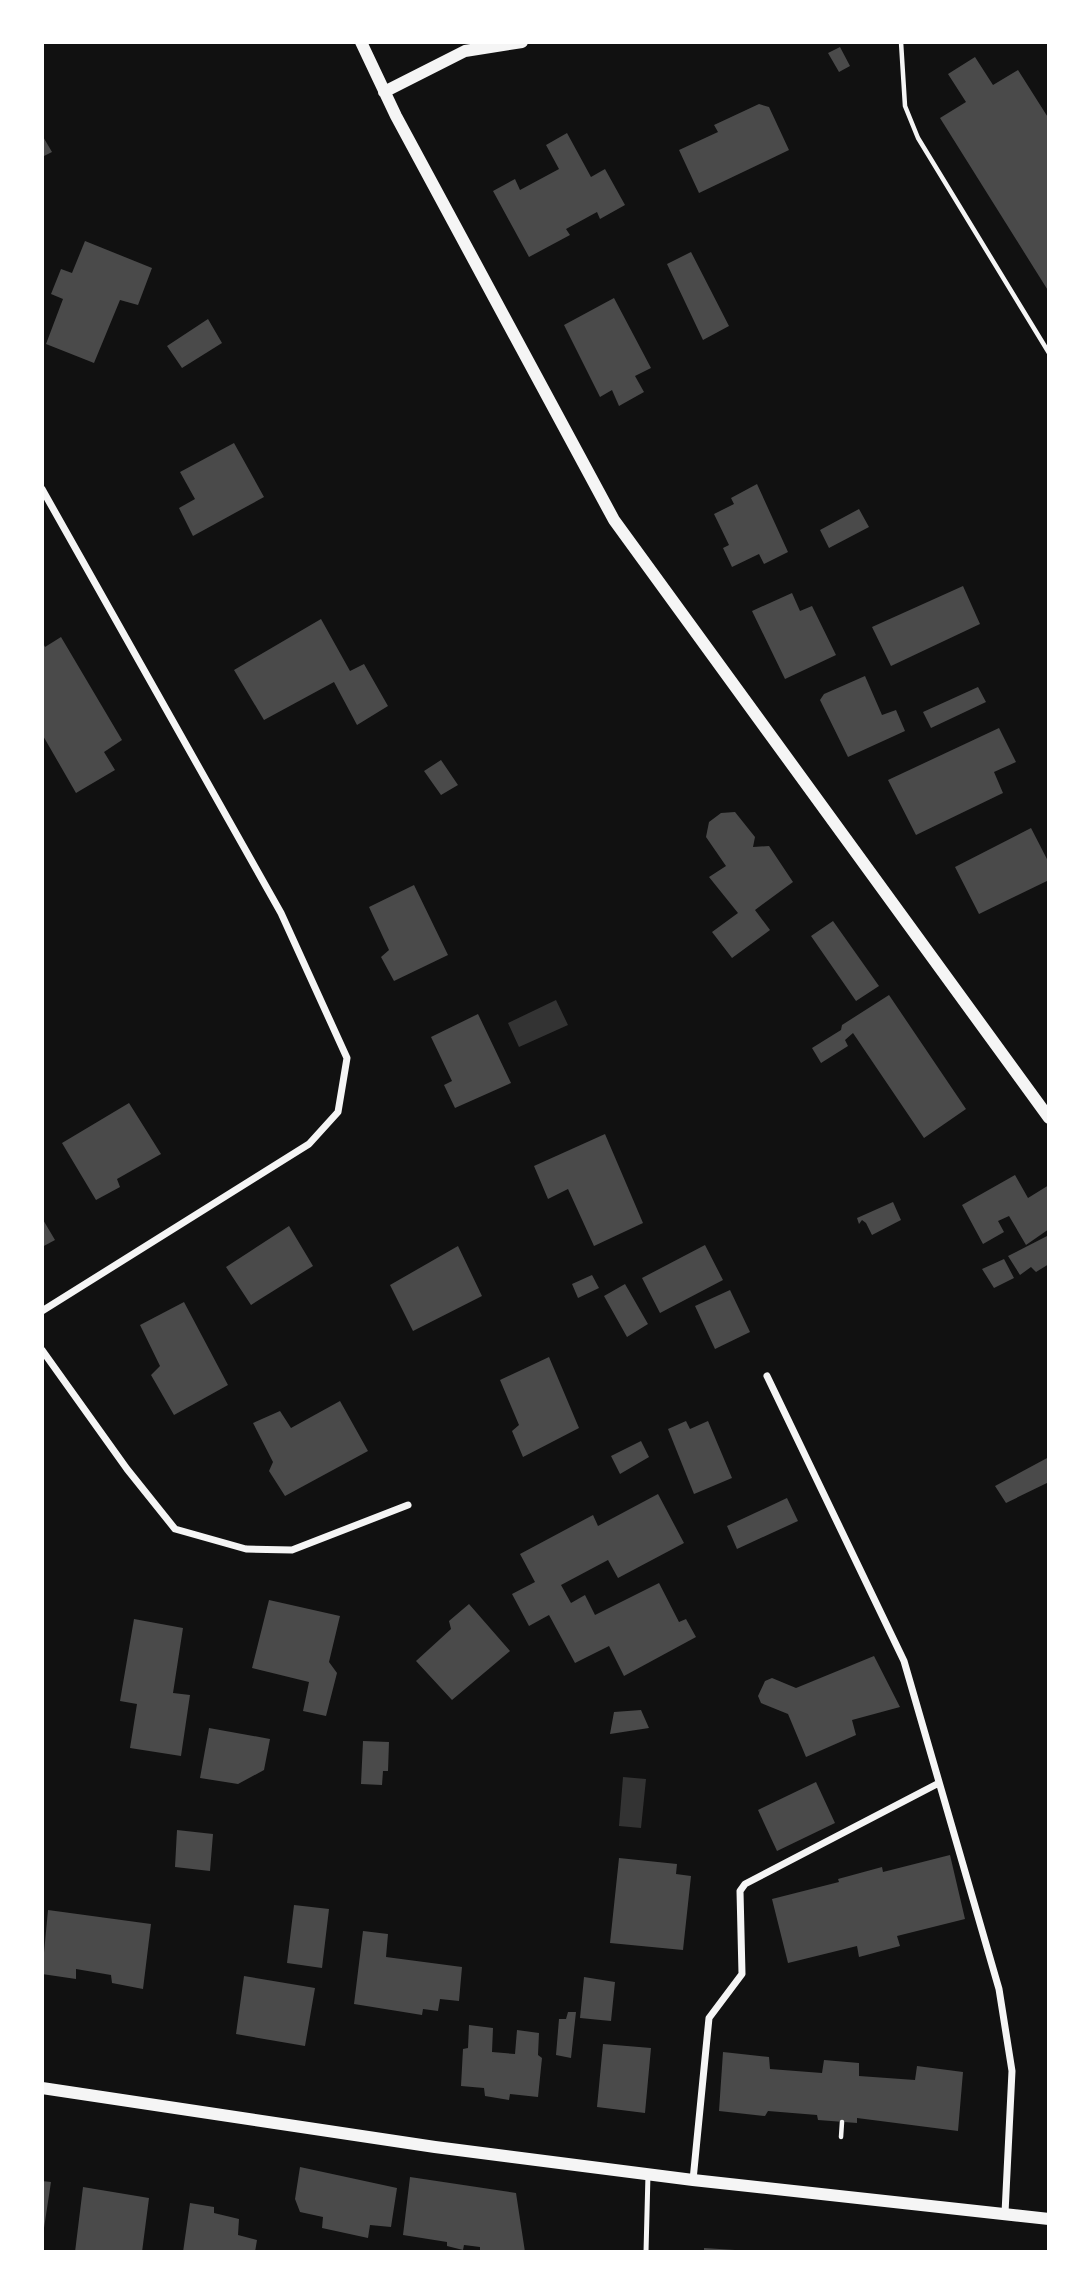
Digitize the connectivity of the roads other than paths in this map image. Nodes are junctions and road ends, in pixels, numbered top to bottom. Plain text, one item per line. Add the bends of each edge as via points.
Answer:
1 (360, 42) edge
2 (522, 42) edge
3 (384, 92) junction
4 (42, 489) edge
5 (1049, 1118) edge
6 (42, 1311) edge
7 (42, 1350) edge
8 (767, 1376) dead end
9 (408, 1506) dead end
10 (937, 1784) junction
11 (42, 2088) edge
12 (648, 2174) junction
13 (692, 2180) junction
14 (1005, 2213) junction
15 (1049, 2219) edge
16 (646, 2252) edge

1 - 3 street
2 - 3 street via 465,51
3 - 5 street via 614,520
4 - 6 street via 281,913 347,1058 338,1112 309,1144
7 - 9 street via 175,1529 246,1549 292,1550
8 - 10 street via 904,1661
10 - 13 street via 745,1884 740,1891 742,1974 709,2018
10 - 14 street via 999,1989 1012,2071
11 - 12 street
12 - 13 street
12 - 16 lane
13 - 14 street
14 - 15 street

